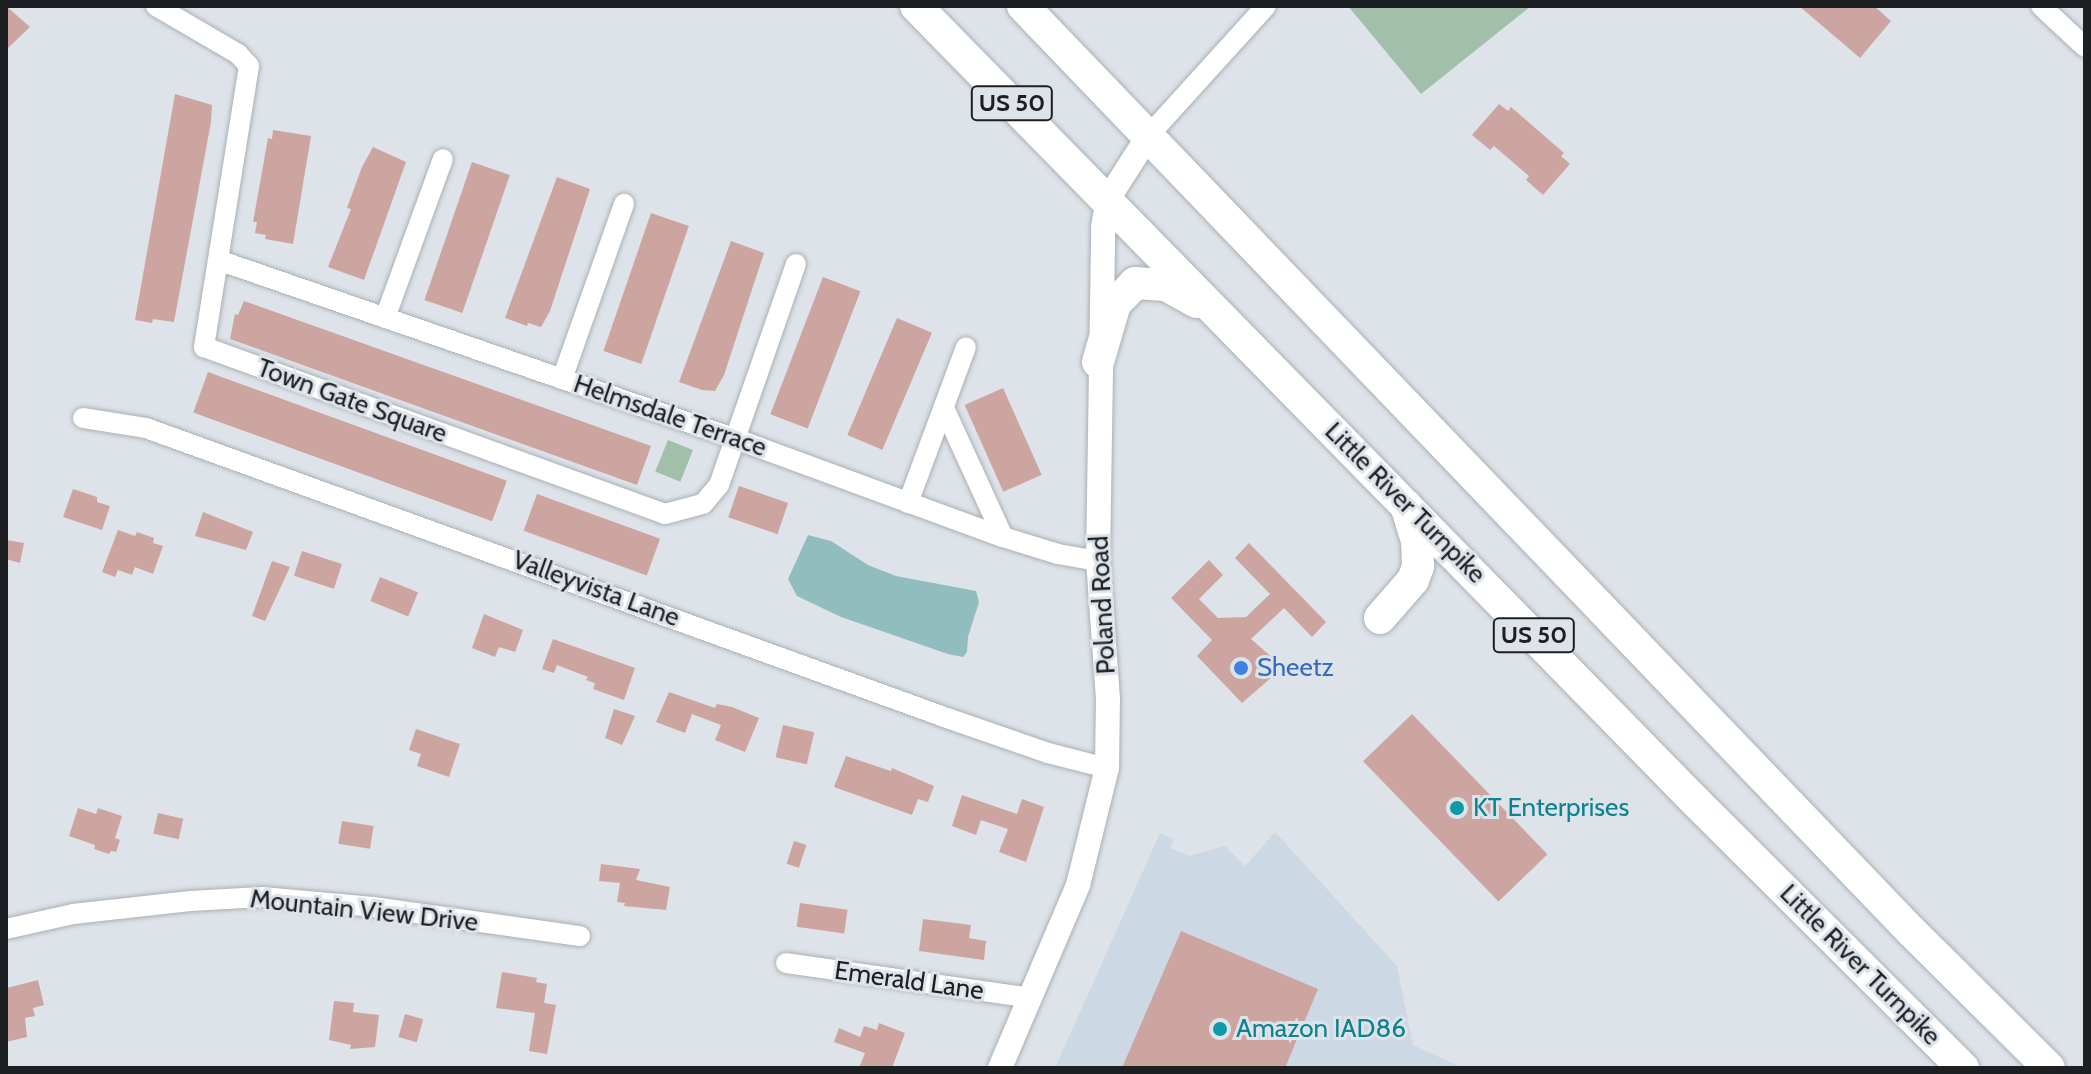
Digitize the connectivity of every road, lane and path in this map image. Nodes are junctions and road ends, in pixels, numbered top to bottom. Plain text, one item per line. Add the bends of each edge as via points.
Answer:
1 (156, 6) edge
2 (916, 6) edge
3 (1023, 6) edge
4 (1266, 6) edge
5 (2041, 6) edge
6 (2085, 47) edge
7 (1149, 135) junction
8 (443, 159) dead end
9 (1108, 199) junction
10 (624, 204) dead end
11 (218, 260) junction
12 (796, 264) dead end
13 (385, 318) junction
14 (1243, 338) junction
15 (966, 347) dead end
16 (1098, 362) junction
17 (562, 379) junction
18 (944, 408) junction
19 (83, 418) dead end
20 (736, 439) junction
21 (908, 503) junction
22 (1405, 503) junction
23 (1003, 537) junction
24 (1098, 561) junction
25 (1380, 618) dead end
26 (1107, 768) junction
27 (6, 929) edge
28 (580, 936) dead end
29 (786, 963) dead end
30 (1032, 998) junction
31 (1000, 1068) edge
32 (1963, 1068) edge
33 (2049, 1068) edge

1 - 11 street, Town Gate Square via 247,62
2 - 9 highway, Little River Turnpike / US 50
3 - 7 highway, US 50
4 - 7 street
5 - 6 street
7 - 9 street, Poland Road
7 - 33 highway, US 50 via 1912,932
8 - 13 street
9 - 14 highway, Little River Turnpike / US 50
9 - 16 street, Poland Road
10 - 17 street
11 - 13 street, Helmsdale Terrace
11 - 20 street, Town Gate Square via 204,347 651,511 665,514 703,504 719,485
12 - 20 street
13 - 17 street, Helmsdale Terrace
14 - 16 highway via 1178,290 1135,283 1120,296
14 - 22 highway, Little River Turnpike / US 50
15 - 18 street
16 - 24 street, Poland Road
17 - 20 street, Helmsdale Terrace
18 - 21 street
18 - 23 street
19 - 26 street, Valleyvista Lane via 146,428 947,718
20 - 21 street, Helmsdale Terrace
21 - 23 street, Helmsdale Terrace
22 - 25 highway via 1417,541 1418,566 1413,580
22 - 32 highway, Little River Turnpike / US 50
23 - 24 street, Helmsdale Terrace
24 - 26 street, Poland Road
26 - 30 street, Poland Road via 1078,885
27 - 28 street, Mountain View Drive via 73,914 262,897
29 - 30 street, Emerald Lane
30 - 31 street, Poland Road

